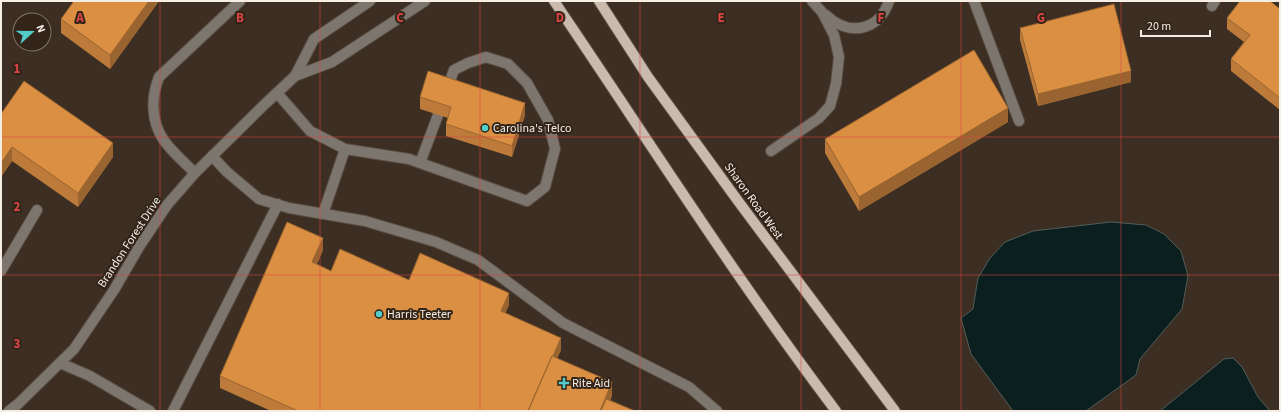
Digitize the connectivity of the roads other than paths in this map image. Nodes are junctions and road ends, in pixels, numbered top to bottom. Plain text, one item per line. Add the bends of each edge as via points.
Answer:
1 (240, 1) edge
2 (370, 1) edge
3 (425, 1) edge
4 (554, 1) edge
5 (600, 1) edge
6 (812, 1) edge
7 (818, 1) edge
8 (889, 1) edge
9 (974, 1) edge
10 (822, 12) junction
11 (296, 76) junction
12 (447, 89) edge
13 (277, 94) junction
14 (438, 115) edge
15 (1019, 121) dead end
16 (345, 149) junction
17 (771, 151) dead end
18 (212, 156) junction
19 (420, 163) junction
20 (195, 173) junction
21 (278, 204) junction
22 (37, 210) dead end
23 (323, 214) junction
24 (1, 271) edge
25 (60, 363) junction
26 (9, 411) edge
27 (150, 411) edge
28 (173, 411) edge
29 (717, 411) edge
30 (836, 411) edge
31 (894, 411) edge

1 - 20 street via 159,77 154,89 155,124 164,140
2 - 11 street, Brandon Forest Drive via 314,39
3 - 11 street, Brandon Forest Drive via 332,62
4 - 30 main road via 791,352
5 - 31 main road, Sharon Road West via 648,77
6 - 10 street
7 - 10 street
8 - 10 street via 886,11 876,22 862,28 847,28 833,22
9 - 15 street
10 - 17 street via 834,35 839,58 830,106 819,118
11 - 13 street, Brandon Forest Drive
12 - 19 street via 454,70 468,63 486,57 508,64 527,83 548,120 555,149 545,187 527,201
13 - 16 street via 310,131
13 - 18 street, Brandon Forest Drive
14 - 19 street
16 - 19 street
16 - 23 street
18 - 20 street, Brandon Forest Drive
18 - 21 street via 259,199
20 - 25 street, Brandon Forest Drive via 167,205 74,350
21 - 23 street
21 - 28 street
22 - 24 street
23 - 29 street via 365,221 436,242 478,260 563,323 689,387
25 - 26 street, Brandon Forest Drive
25 - 27 street via 90,376

